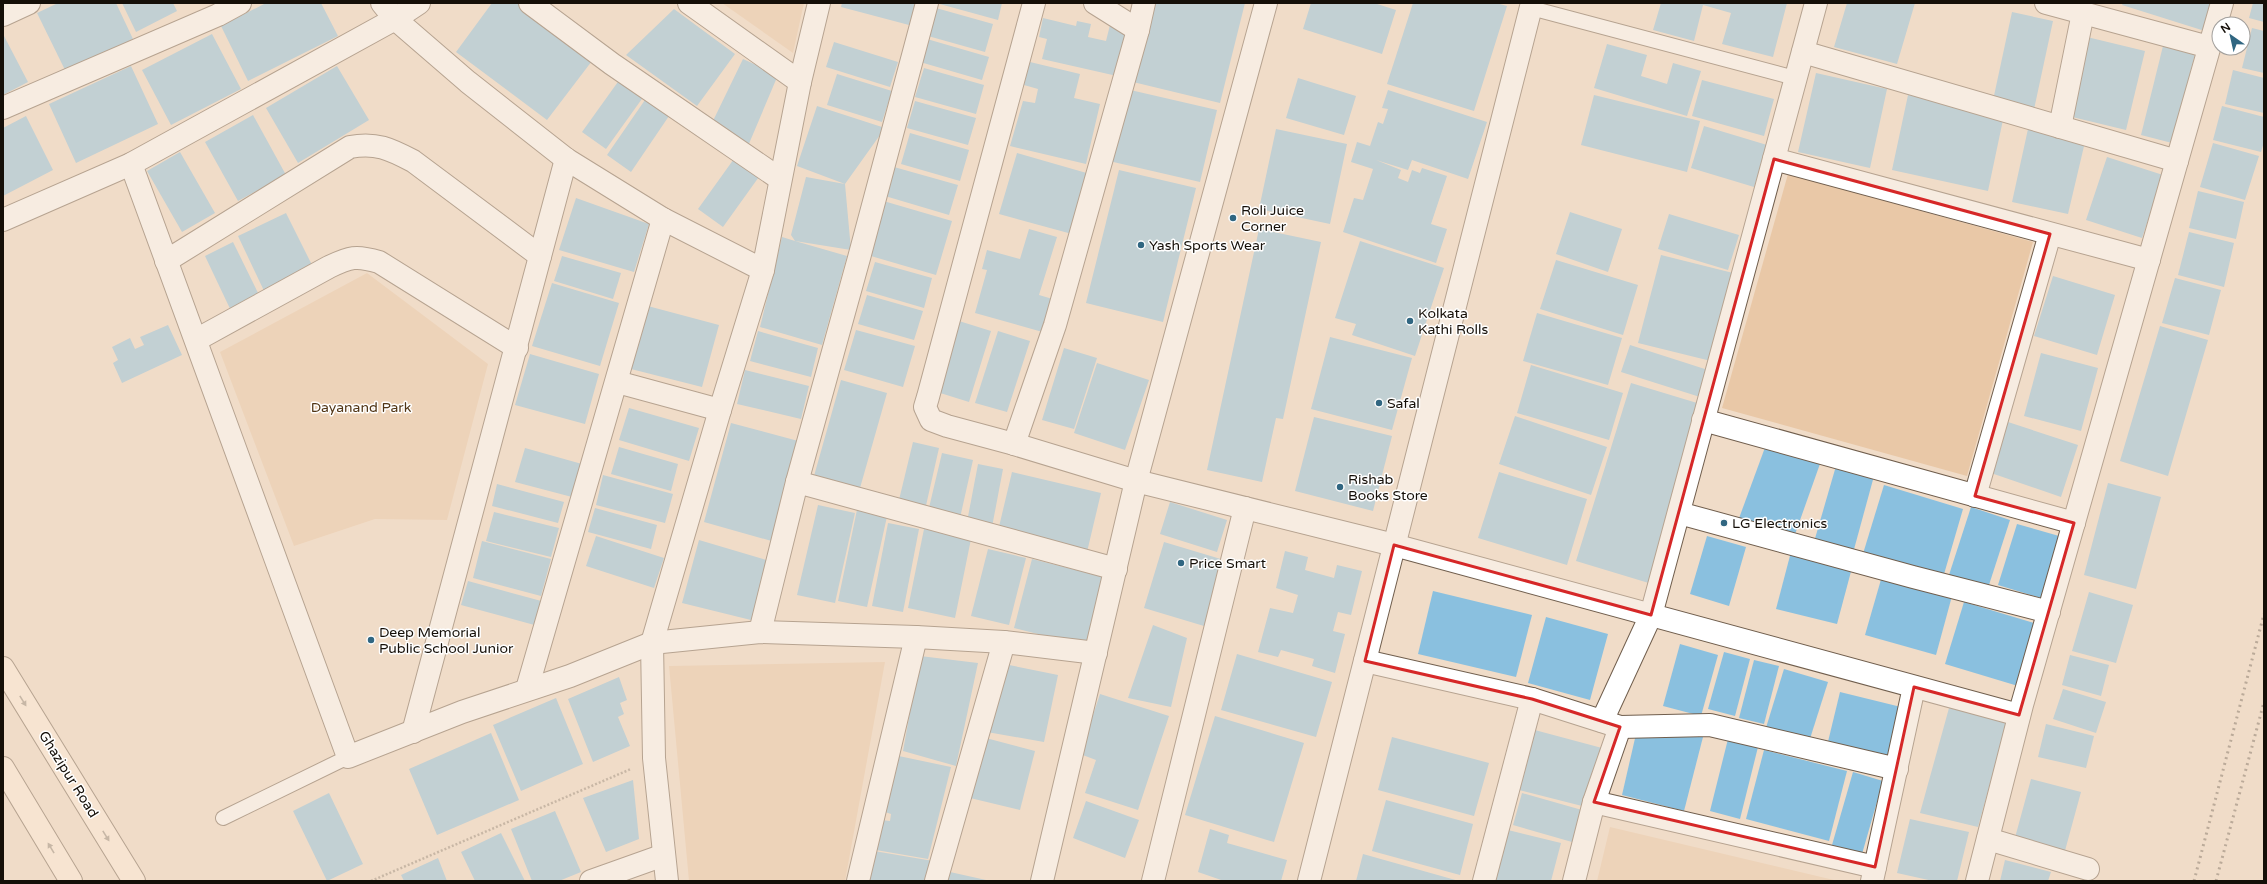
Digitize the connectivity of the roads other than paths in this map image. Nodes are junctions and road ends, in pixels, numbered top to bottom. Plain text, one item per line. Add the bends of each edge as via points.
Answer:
1 (29, 3) edge
2 (240, 3) edge
3 (419, 3) edge
4 (530, 3) edge
5 (689, 3) edge
6 (819, 3) edge
7 (927, 3) edge
8 (1034, 3) edge
9 (1095, 3) edge
10 (1144, 3) edge
11 (1266, 3) edge
12 (1816, 3) edge
13 (2046, 3) edge
14 (2222, 3) edge
15 (1532, 6) edge
16 (388, 11) edge
17 (2096, 11) edge
18 (3, 15) edge
19 (1138, 30) junction
20 (2209, 47) junction
21 (1802, 52) junction
22 (1795, 78) junction
23 (800, 82) junction
24 (3, 108) edge
25 (2060, 127) junction
26 (566, 159) junction
27 (1774, 159) junction
28 (2176, 161) junction
29 (131, 164) junction
30 (780, 180) junction
31 (663, 219) junction
32 (3, 220) edge
33 (2050, 234) junction
34 (540, 256) junction
35 (2149, 260) junction
36 (166, 261) junction
37 (763, 270) junction
38 (196, 340) junction
39 (517, 348) junction
40 (617, 382) junction
41 (720, 410) junction
42 (1703, 420) junction
43 (1014, 444) junction
44 (1136, 481) junction
45 (797, 482) junction
46 (1975, 496) junction
47 (1245, 508) junction
48 (1678, 513) junction
49 (2074, 523) junction
50 (1394, 545) junction
51 (1116, 569) junction
52 (2048, 612) junction
53 (1651, 615) junction
54 (760, 632) junction
55 (916, 637) junction
56 (1004, 642) junction
57 (652, 643) junction
58 (1096, 654) junction
59 (1365, 662) junction
60 (3, 668) edge
61 (1914, 687) junction
62 (527, 689) junction
63 (1532, 699) junction
64 (2020, 715) junction
65 (1611, 724) junction
66 (413, 732) junction
67 (348, 757) junction
68 (3, 768) edge
69 (1897, 769) junction
70 (1594, 802) junction
71 (223, 818) dead end
72 (1988, 839) junction
73 (664, 855) junction
74 (2088, 869) dead end
75 (1874, 874) edge
76 (71, 881) edge
77 (134, 881) edge
78 (590, 881) edge
79 (667, 881) edge
80 (858, 881) edge
81 (936, 881) edge
82 (1042, 881) edge
83 (1153, 881) edge
84 (1309, 881) edge
85 (1484, 881) edge
86 (1574, 881) edge
87 (1977, 881) edge

1 - 18 street
2 - 24 street via 218,15
3 - 16 street
4 - 30 street via 612,64
5 - 23 street
6 - 23 street
7 - 45 street
8 - 43 street via 925,407 931,420
9 - 19 street
10 - 19 street
11 - 44 street
12 - 21 street
13 - 17 street
14 - 20 street
15 - 22 lane
15 - 50 street
16 - 26 street via 468,82
16 - 29 street
17 - 20 street
17 - 25 street
19 - 43 street via 1055,325
20 - 28 street
21 - 22 street
21 - 25 street
22 - 27 street
23 - 30 street
25 - 28 street
26 - 31 street
26 - 34 street
27 - 33 street
27 - 42 street
28 - 35 street
29 - 32 street
29 - 36 street
30 - 37 street
31 - 37 street
31 - 40 street
33 - 35 street
33 - 46 street
34 - 36 street via 413,161 391,149 367,144 350,147
34 - 39 street
35 - 49 street
36 - 38 street
37 - 41 street
38 - 39 street via 329,267 348,258 361,256 379,262
38 - 67 street
39 - 66 street
40 - 41 street
40 - 62 street
41 - 57 street
42 - 46 street
42 - 48 street
43 - 44 street
44 - 47 street
44 - 51 street
45 - 51 street
45 - 54 street
46 - 49 street
47 - 50 street
47 - 83 street
48 - 52 street via 1913,578
48 - 53 street
49 - 52 street
50 - 53 street
50 - 59 street
51 - 58 street
52 - 64 street
53 - 61 street
53 - 65 street
54 - 55 street
54 - 57 street
55 - 56 street
55 - 80 street
56 - 58 street
56 - 81 street
57 - 62 street via 570,676
57 - 73 street via 654,758
58 - 82 street
59 - 63 street
59 - 84 street
60 -> 77 main road, Ghazipur Road
61 - 64 street
61 - 69 street
62 - 66 street
63 - 65 street
63 - 85 street
64 - 72 street
65 - 69 street via 1710,726
65 - 70 street
66 - 67 street
67 - 71 lane
76 -> 68 main road
69 - 75 street
70 - 75 street
70 - 86 street
72 - 74 street
72 - 87 street
73 - 78 street
73 - 79 street

